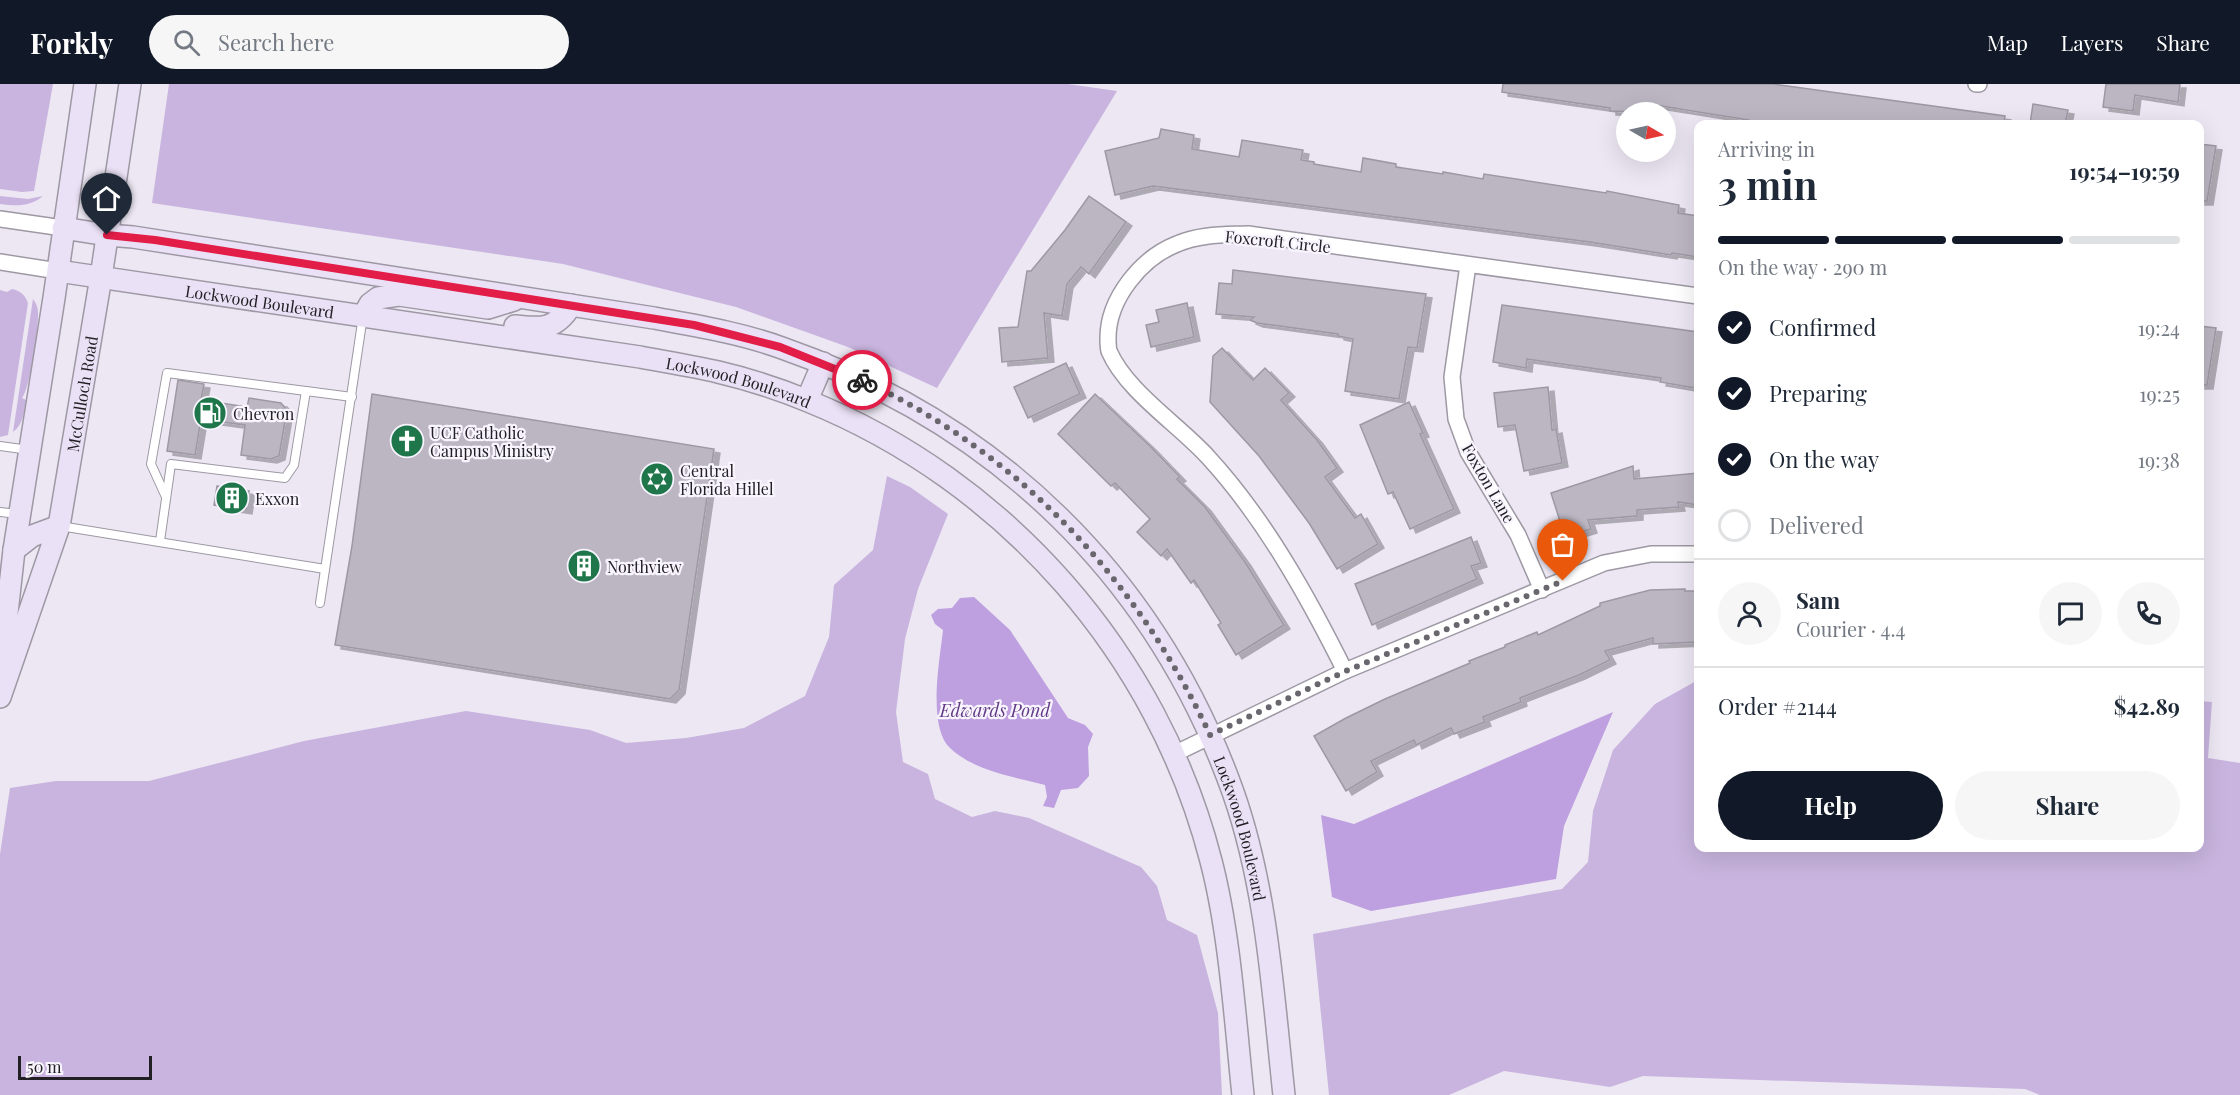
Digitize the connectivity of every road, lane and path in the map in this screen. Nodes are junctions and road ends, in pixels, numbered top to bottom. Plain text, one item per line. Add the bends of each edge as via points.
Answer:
1 (85, 84) edge
2 (130, 84) edge
3 (0, 219) edge
4 (63, 228) junction
5 (107, 235) junction
6 (0, 262) edge
7 (1468, 265) junction
8 (58, 271) junction
9 (101, 277) junction
10 (1694, 295) edge
11 (521, 298) junction
12 (571, 305) junction
13 (363, 316) junction
14 (411, 324) junction
15 (823, 363) junction
16 (306, 391) junction
17 (352, 397) junction
18 (807, 400) junction
19 (0, 446) edge
20 (30, 451) junction
21 (167, 499) junction
22 (10, 513) edge
23 (59, 526) junction
24 (160, 541) junction
25 (14, 550) junction
26 (1694, 554) edge
27 (325, 569) junction
28 (1542, 590) junction
29 (320, 603) dead end
30 (1346, 671) junction
31 (0, 676) edge
32 (0, 697) edge
33 (1210, 735) junction
34 (1174, 754) junction
35 (1243, 1095) edge
36 (1284, 1095) edge

1 - 4 main road
2 - 5 main road, McCulloch Road
3 - 4 street
4 - 5 main road, Lockwood Boulevard
4 - 8 main road
5 - 9 main road, McCulloch Road
5 - 11 main road, Lockwood Boulevard
6 - 8 street
7 - 10 street, Foxcroft Circle
7 - 28 street, Foxton Lane via 1452,376 1456,418 1468,452 1518,535
7 - 30 street, Foxcroft Circle via 1248,234 1211,235 1176,244 1144,264 1119,296 1108,323 1108,350 1125,378 1209,457 1250,509 1295,575
8 - 9 main road, Lockwood Boulevard
8 - 20 main road
9 - 13 main road, Lockwood Boulevard
9 - 23 main road, McCulloch Road
11 - 12 main road, Lockwood Boulevard
11 - 13 main road via 488,308 399,295 378,298
12 - 14 main road via 553,324 539,329 434,314
12 - 15 main road, Lockwood Boulevard via 724,332
13 - 14 main road, Lockwood Boulevard
13 - 17 lane
14 - 18 main road, Lockwood Boulevard via 640,357 754,381
15 - 18 main road
15 - 33 main road, Lockwood Boulevard via 879,388 956,433 1027,487 1089,548 1124,592 1164,647
16 - 17 lane
16 - 21 lane via 294,465 285,478 171,465
16 - 21 lane via 167,373 151,464
17 - 27 lane
18 - 34 main road, Lockwood Boulevard via 927,462 1004,521 1044,559 1109,638 1136,678
19 - 20 lane
20 - 22 main road
21 - 24 lane
22 - 25 main road
23 - 24 lane
23 - 25 main road via 32,536
23 - 32 main road, McCulloch Road
24 - 27 lane
25 - 31 main road
26 - 28 street via 1651,554 1604,563
27 - 29 lane
28 - 30 street
30 - 33 street
33 - 34 street
33 - 36 main road, Lockwood Boulevard via 1233,793 1255,874
34 - 35 main road, Lockwood Boulevard via 1211,862

